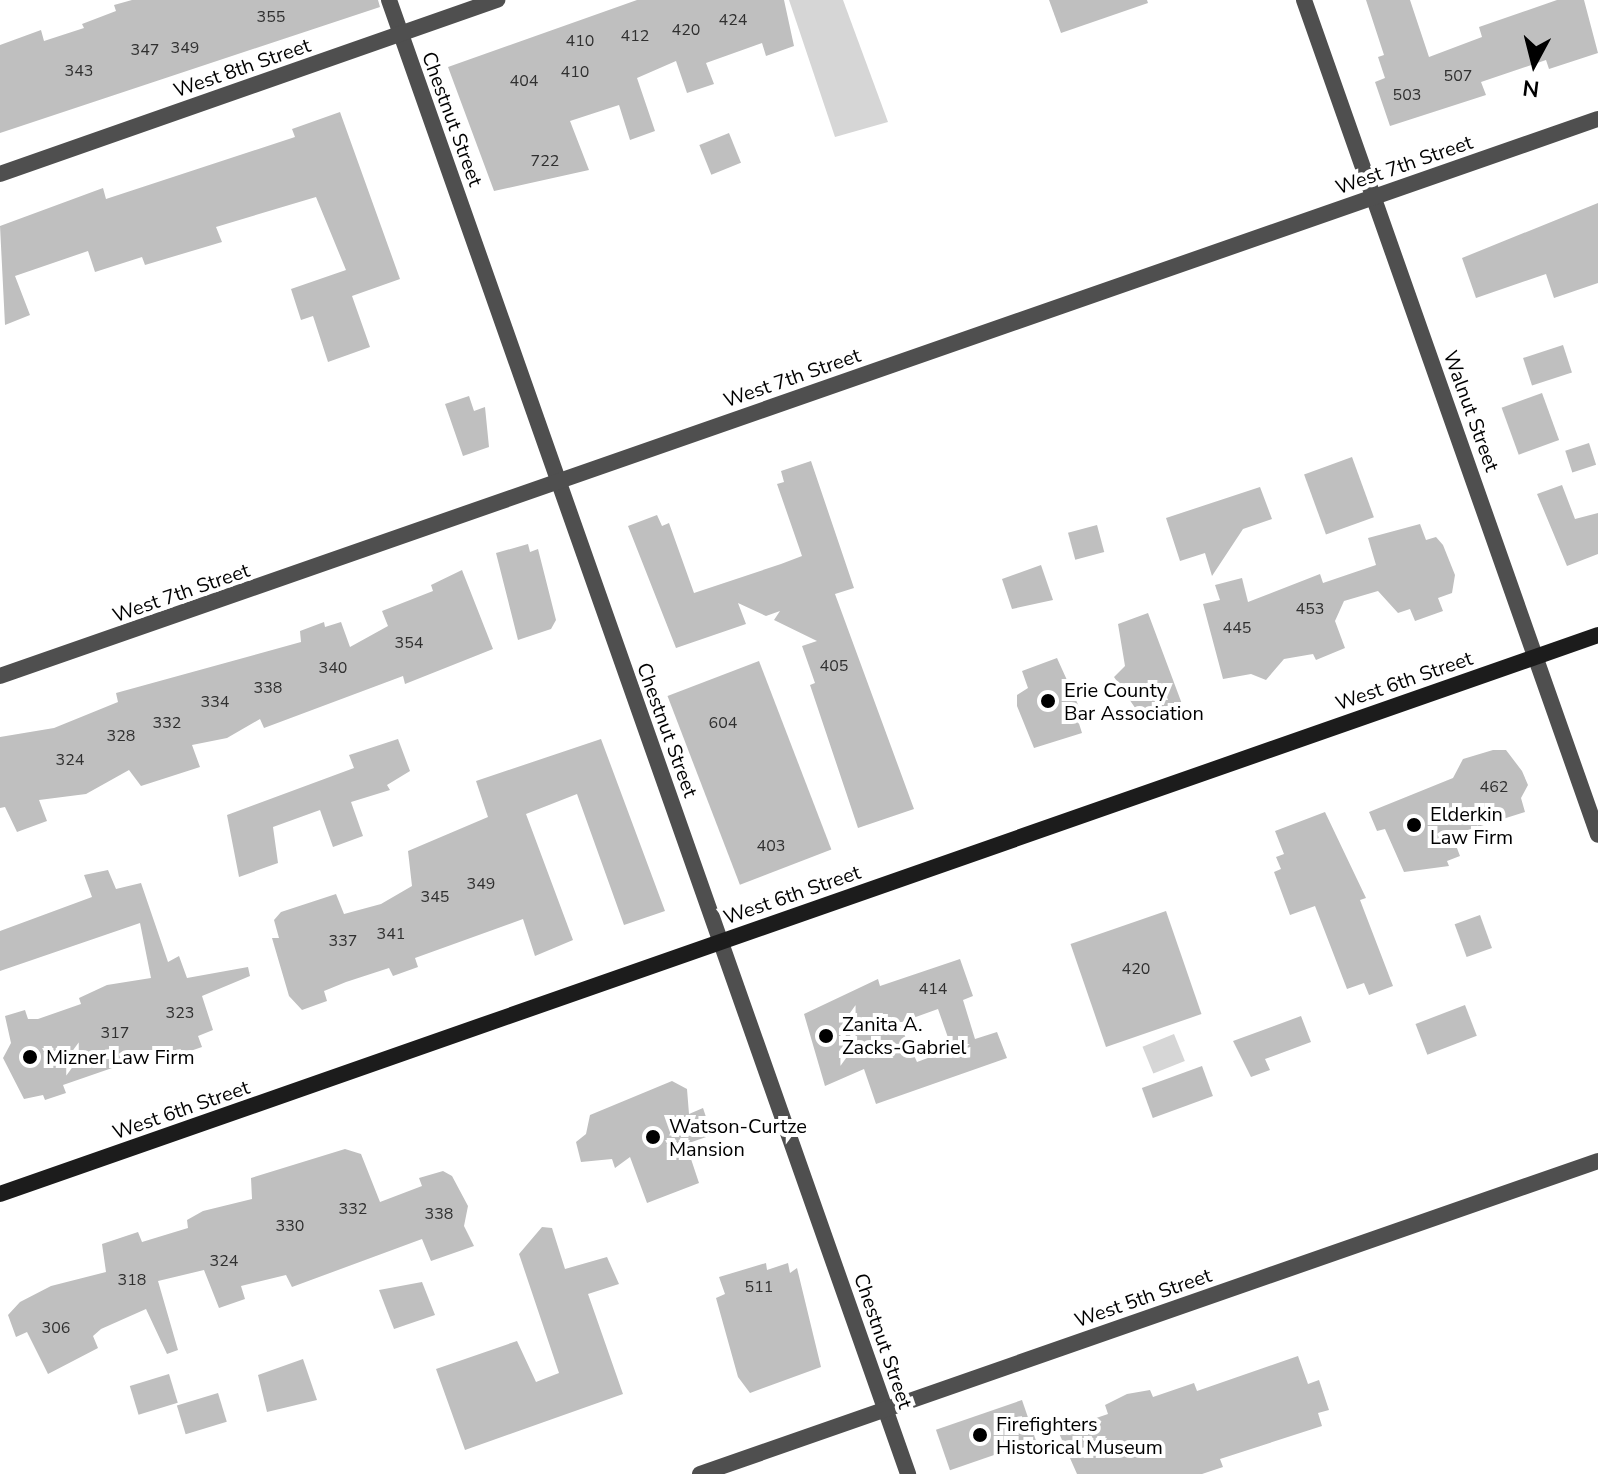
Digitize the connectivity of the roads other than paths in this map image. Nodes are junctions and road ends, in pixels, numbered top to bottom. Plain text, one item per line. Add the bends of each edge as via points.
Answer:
1 (389, 0) edge
2 (497, 0) edge
3 (1304, 0) edge
4 (401, 34) junction
5 (1598, 119) edge
6 (0, 174) edge
7 (1374, 197) junction
8 (559, 480) junction
9 (1598, 635) edge
10 (1538, 656) junction
11 (0, 676) edge
12 (1598, 835) edge
13 (722, 941) junction
14 (1598, 1161) edge
15 (0, 1194) edge
16 (886, 1409) junction
17 (700, 1474) edge
18 (908, 1474) edge

1 - 4 street, Chestnut Street
2 - 4 street, West 8th Street
3 - 7 street, Walnut Street
4 - 6 street, West 8th Street
4 - 8 street, Chestnut Street
5 - 7 street, West 7th Street
7 - 8 street, West 7th Street
7 - 10 street, Walnut Street
8 - 11 street, West 7th Street
8 - 13 street, Chestnut Street
9 - 10 main road, West 6th Street
10 - 12 street, Walnut Street
10 - 13 main road, West 6th Street
13 - 15 main road, West 6th Street
13 - 16 street, Chestnut Street
14 - 16 street, West 5th Street
16 - 17 street, West 5th Street
16 - 18 street, Chestnut Street

